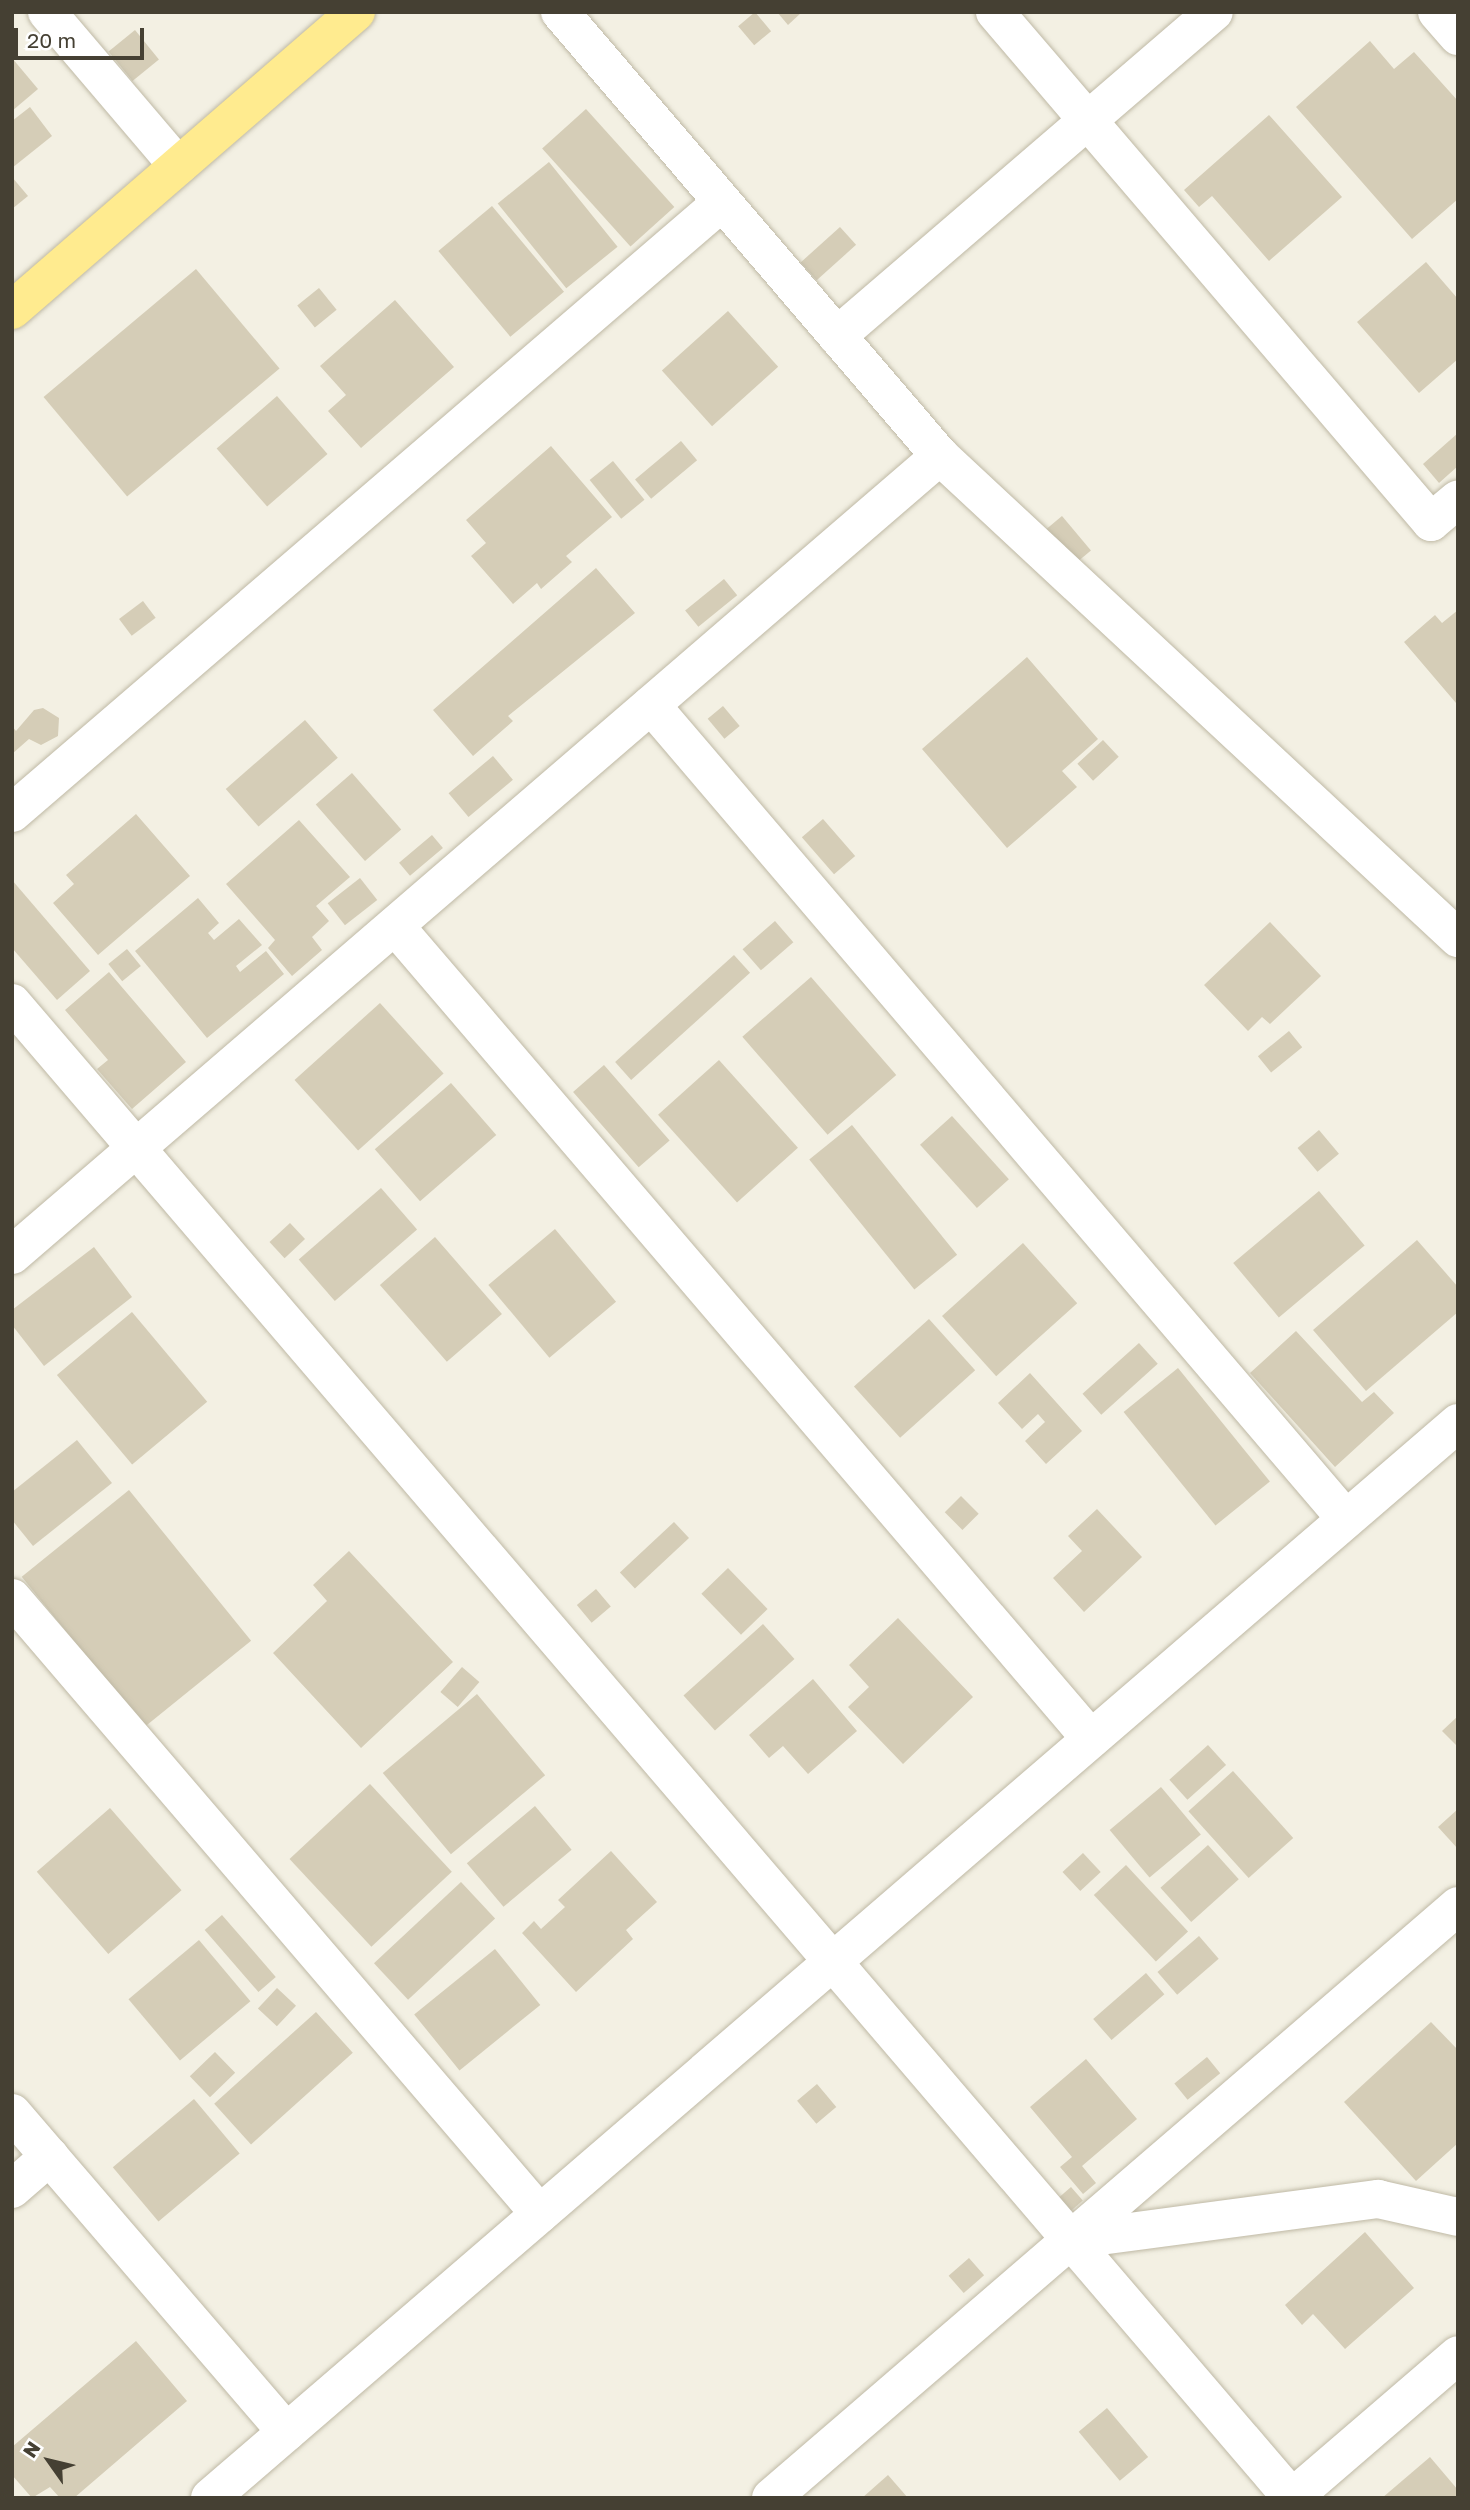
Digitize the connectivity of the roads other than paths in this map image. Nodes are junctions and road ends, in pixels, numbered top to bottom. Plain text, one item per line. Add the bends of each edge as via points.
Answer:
1 (47, 12) edge
2 (356, 12) edge
3 (560, 12) edge
4 (995, 12) edge
5 (1214, 12) edge
6 (1437, 12) edge
7 (1458, 36) edge
8 (1088, 121) junction
9 (178, 166) junction
10 (722, 202) junction
11 (12, 310) edge
12 (837, 336) junction
13 (940, 456) junction
14 (1458, 499) edge
15 (651, 705) junction
16 (12, 813) edge
17 (395, 926) junction
18 (1458, 938) edge
19 (12, 1003) edge
20 (136, 1148) junction
21 (12, 1255) edge
22 (1458, 1423) edge
23 (1346, 1519) junction
24 (12, 1598) edge
25 (1091, 1739) junction
26 (1458, 1906) edge
27 (833, 1962) junction
28 (12, 2113) edge
29 (50, 2156) junction
30 (12, 2189) edge
31 (540, 2214) junction
32 (1458, 2217) edge
33 (1070, 2240) junction
34 (1458, 2355) edge
35 (286, 2432) junction
36 (210, 2498) edge
37 (771, 2498) edge
38 (1292, 2498) edge

1 - 9 street
2 - 9 main road
3 - 10 street
4 - 8 street
5 - 8 street
6 - 7 street
8 - 12 street
8 - 14 street via 1431,522
9 - 11 main road
10 - 12 street
10 - 16 street
12 - 13 street
13 - 15 street
13 - 18 street
15 - 17 street
15 - 23 street
17 - 20 street
17 - 25 street
19 - 20 street
20 - 21 street
20 - 27 street
22 - 23 street
23 - 25 street
24 - 31 street
25 - 27 street
26 - 33 street
27 - 31 street
27 - 33 street
28 - 29 street
29 - 30 street
29 - 35 street
31 - 35 street
32 - 33 street via 1378,2199
33 - 37 street
33 - 38 street
34 - 38 street
35 - 36 street

